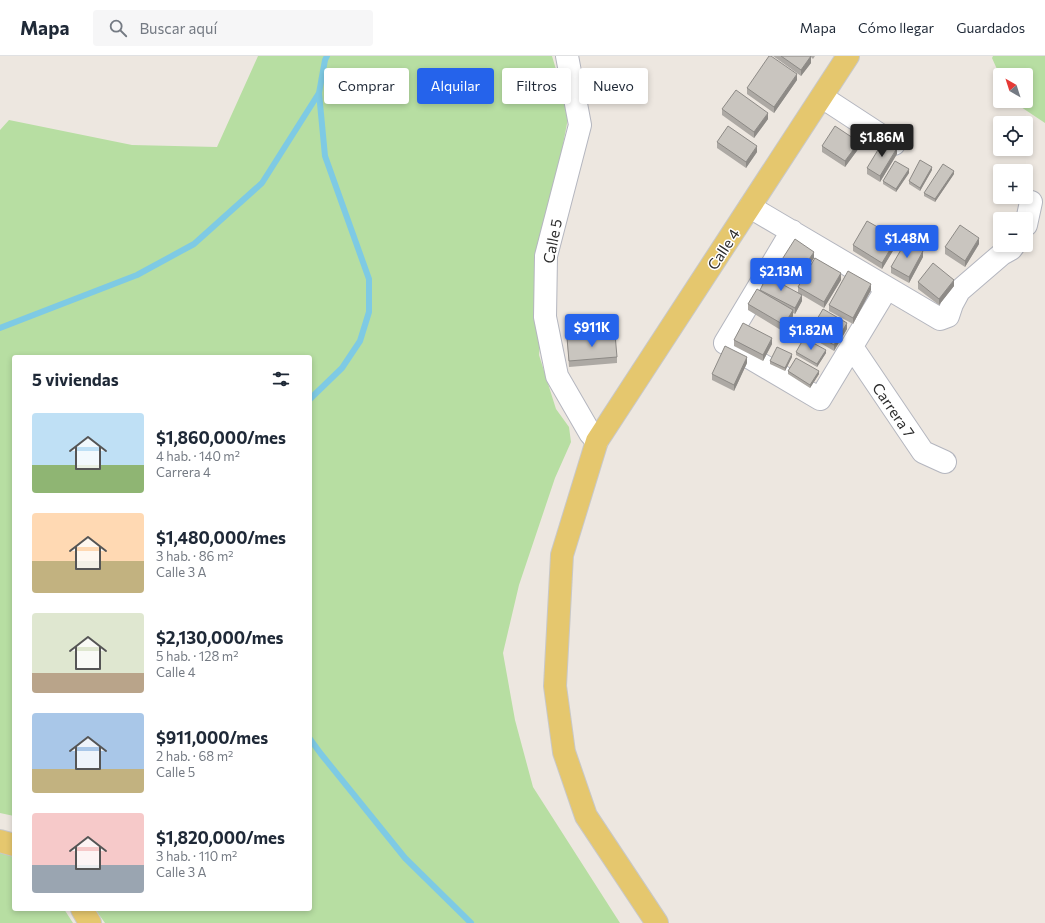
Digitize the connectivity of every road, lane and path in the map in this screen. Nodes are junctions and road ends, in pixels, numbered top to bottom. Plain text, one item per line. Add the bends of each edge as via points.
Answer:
1 (567, 56) edge
2 (848, 56) edge
3 (822, 97) junction
4 (894, 144) edge
5 (750, 207) junction
6 (792, 231) junction
7 (1006, 252) edge
8 (887, 288) junction
9 (852, 348) junction
10 (597, 440) junction
11 (945, 462) dead end
12 (0, 841) edge
13 (12, 844) edge
14 (83, 911) edge
15 (90, 923) edge
16 (657, 923) edge

1 - 10 street, Calle 5 via 580,125 546,256 545,317 557,376 590,433
2 - 3 main road, Calle 4
3 - 4 street
3 - 5 main road, Calle 4
5 - 6 street
5 - 10 main road, Calle 4
6 - 8 street
6 - 9 street via 725,343 820,399
7 - 8 street via 959,291 948,316 940,319
8 - 9 street
9 - 11 street, Carrera 7 via 923,452
10 - 16 main road, Calle 4 via 562,555 555,686 564,752 586,816
12 - 13 main road
14 - 15 main road

